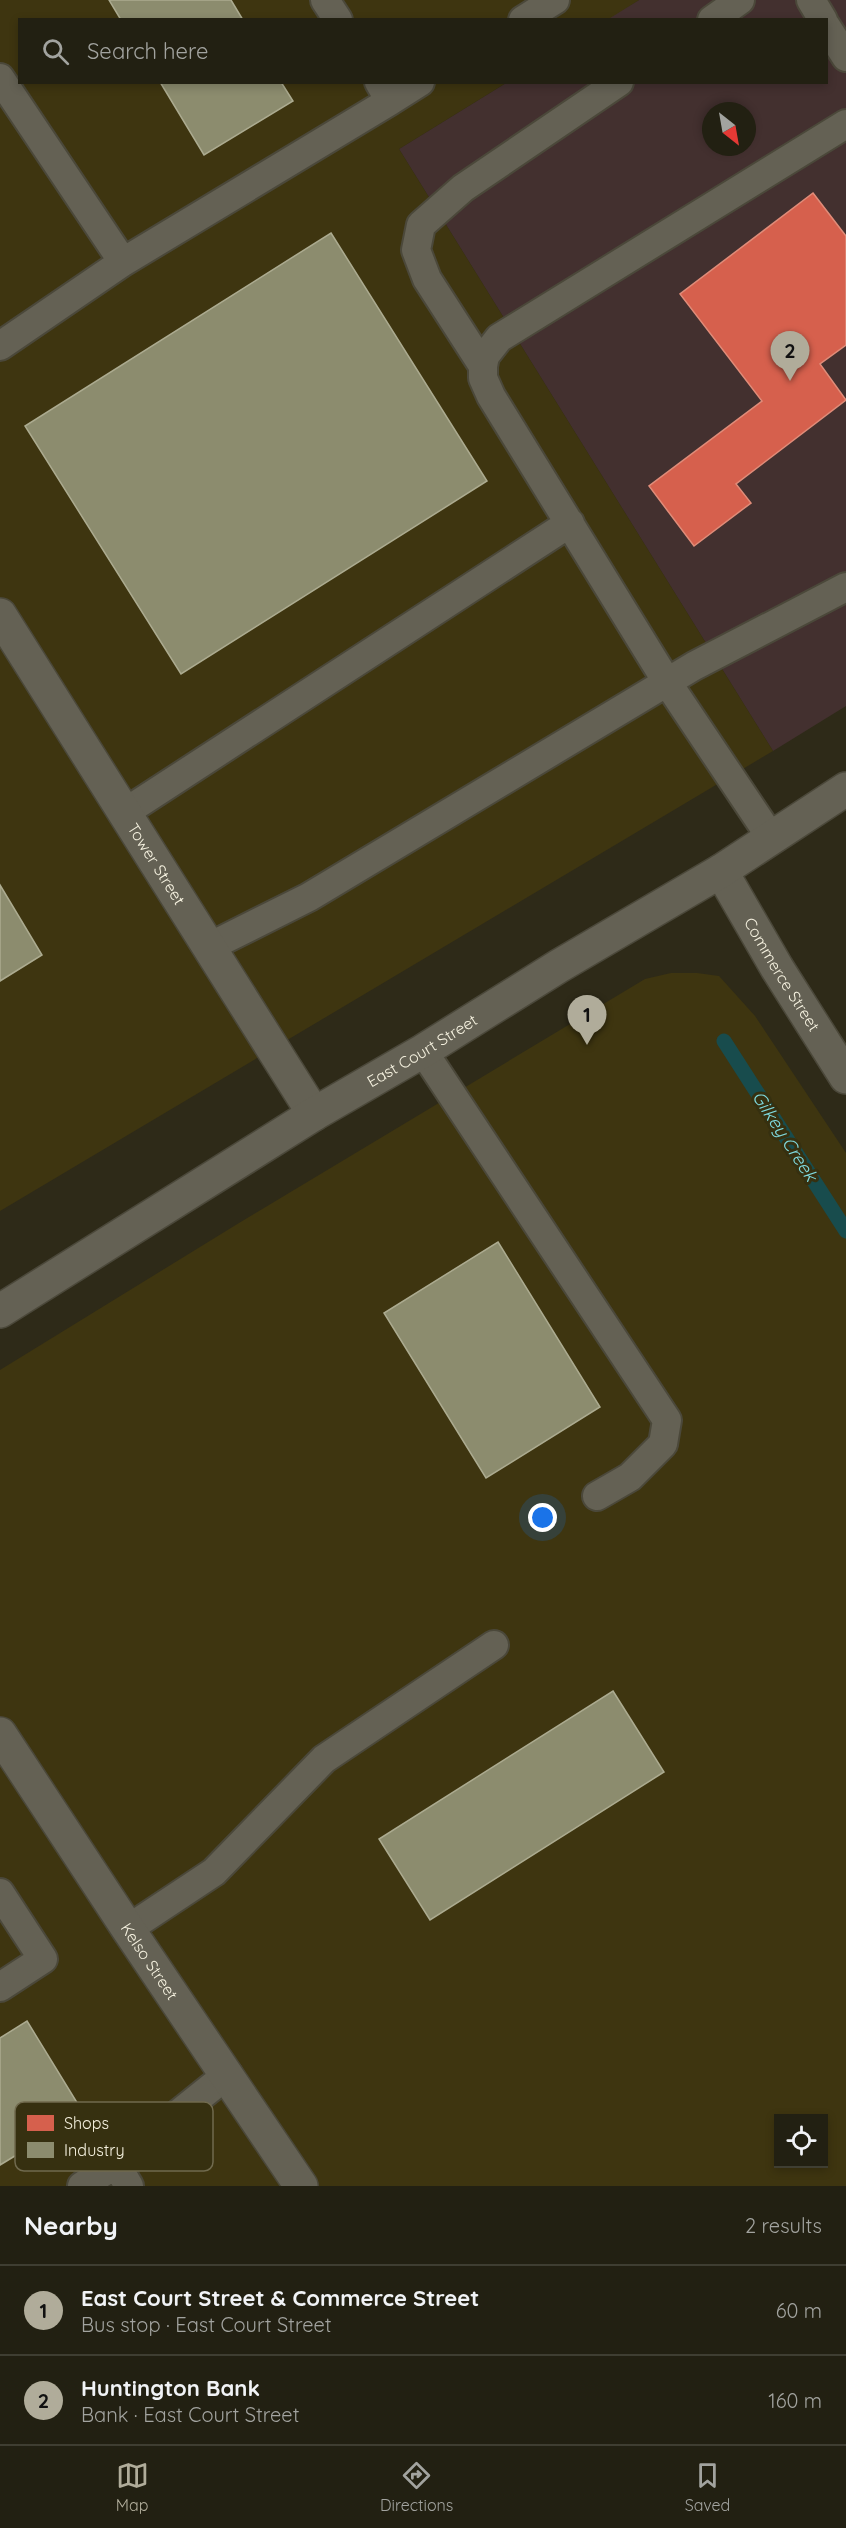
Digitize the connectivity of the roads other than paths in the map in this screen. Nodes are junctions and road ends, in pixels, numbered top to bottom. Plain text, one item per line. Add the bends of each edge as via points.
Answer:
1 (325, 0) edge
2 (555, 0) edge
3 (740, 0) edge
4 (811, 0) edge
5 (337, 18) edge
6 (526, 18) edge
7 (715, 18) edge
8 (822, 18) edge
9 (828, 29) edge
10 (846, 57) edge
11 (0, 78) edge
12 (413, 84) edge
13 (616, 84) edge
14 (384, 92) edge
15 (846, 124) edge
16 (123, 262) junction
17 (0, 346) edge
18 (483, 366) junction
19 (570, 523) junction
20 (846, 587) edge
21 (0, 615) edge
22 (667, 682) junction
23 (846, 789) edge
24 (124, 813) junction
25 (772, 838) junction
26 (721, 871) junction
27 (209, 947) junction
28 (423, 1051) junction
29 (846, 1077) edge
30 (314, 1114) junction
31 (0, 1311) edge
32 (597, 1496) dead end
33 (494, 1645) dead end
34 (0, 1734) edge
35 (0, 1893) edge
36 (128, 1929) junction
37 (0, 1988) edge
38 (228, 2074) junction
39 (199, 2102) edge
40 (122, 2175) edge
41 (82, 2186) edge
42 (301, 2186) edge

1 - 5 lane
2 - 6 lane
3 - 7 lane
4 - 8 lane
9 - 10 lane
11 - 16 lane
12 - 14 lane
13 - 18 lane via 464,188 421,225 416,250 427,279
14 - 16 lane
15 - 18 lane via 499,338 484,356
16 - 17 lane
18 - 19 lane via 483,378 491,396
19 - 22 lane
19 - 24 lane
20 - 22 lane
21 - 24 street, Tower Street
22 - 25 lane
22 - 27 lane via 309,897
23 - 25 street, East Court Street
24 - 27 street, Tower Street
25 - 26 street, East Court Street
26 - 28 street, East Court Street
26 - 29 street, Commerce Street
27 - 30 street, Tower Street
28 - 30 street, East Court Street
28 - 32 lane via 667,1419 663,1444 630,1477
30 - 31 street, East Court Street
33 - 36 lane via 324,1759 214,1872
34 - 36 street, Kelso Street
35 - 37 lane via 43,1959
36 - 38 street, Kelso Street
38 - 39 lane
38 - 42 street, Kelso Street
40 - 41 lane

